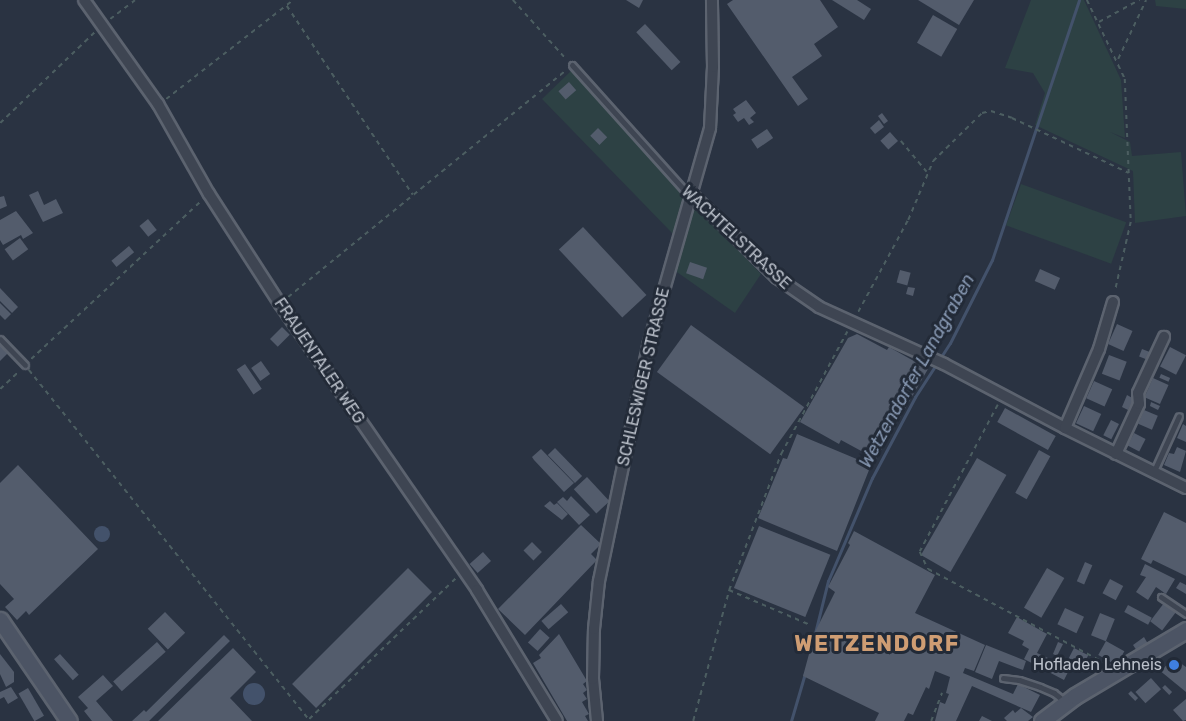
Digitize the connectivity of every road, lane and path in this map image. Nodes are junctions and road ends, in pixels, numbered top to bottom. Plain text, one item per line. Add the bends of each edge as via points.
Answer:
1 (84, 0) edge
2 (135, 0) edge
3 (293, 0) edge
4 (513, 0) edge
5 (712, 0) edge
6 (1088, 0) edge
7 (1139, 0) edge
8 (1146, 0) edge
9 (287, 6) junction
10 (1099, 22) junction
11 (102, 26) junction
12 (1117, 61) junction
13 (573, 65) junction
14 (158, 104) junction
15 (0, 123) edge
16 (901, 141) dead end
17 (928, 173) junction
18 (1129, 173) junction
19 (209, 194) junction
20 (413, 195) junction
21 (693, 195) junction
22 (1113, 302) joint
23 (280, 304) junction
24 (852, 324) junction
25 (1164, 336) dead end
26 (0, 339) edge
27 (25, 365) junction
28 (0, 389) edge
29 (1004, 394) junction
30 (1179, 416) dead end
31 (1065, 428) junction
32 (1116, 454) junction
33 (1154, 473) junction
34 (1186, 488) edge
35 (464, 571) junction
36 (729, 590) junction
37 (1161, 597) dead end
38 (1186, 614) edge
39 (0, 620) edge
40 (808, 624) dead end
41 (1186, 630) edge
42 (1119, 670) junction
43 (1003, 678) dead end
44 (942, 693) dead end
45 (1066, 703) junction
46 (69, 721) edge
47 (557, 721) edge
48 (597, 721) edge
49 (693, 721) edge
50 (932, 721) edge
51 (1042, 721) edge

1 - 11 street, FRAUENTALER WEG
2 - 11 path
3 - 9 path
4 - 13 path
5 - 21 street, SCHLESWIGER STRASSE via 710,128
6 - 10 path
7 - 10 path
8 - 12 path
9 - 14 path
9 - 20 path
10 - 12 path
11 - 14 street, FRAUENTALER WEG
11 - 15 path
12 - 18 path via 1125,79
13 - 20 path
13 - 21 lane, WACHTELSTRASSE via 684,190
14 - 19 street, FRAUENTALER WEG
16 - 17 path
17 - 18 path via 933,161 982,113 1000,113
17 - 24 path via 908,220
18 - 22 path via 1131,222
19 - 23 street, FRAUENTALER WEG
19 - 27 path
20 - 23 path
21 - 24 street, WACHTELSTRASSE via 777,278
21 - 48 street, SCHLESWIGER STRASSE via 648,346 599,581 593,659
22 - 31 street via 1099,349
23 - 35 street, FRAUENTALER WEG
24 - 29 street, WACHTELSTRASSE
24 - 36 path via 781,454
25 - 32 street
26 - 27 lane
27 - 28 path
27 - 35 path via 309,719
29 - 31 street, WACHTELSTRASSE
29 - 42 path via 920,552 928,569
30 - 33 lane
31 - 32 street, WACHTELSTRASSE
32 - 33 street, WACHTELSTRASSE
33 - 34 street, WACHTELSTRASSE
35 - 47 street, FRAUENTALER WEG
36 - 40 path
36 - 49 path
37 - 38 lane
39 - 46 street
41 - 42 street
42 - 45 street
43 - 45 lane via 1054,693
44 - 50 path
45 - 51 street

